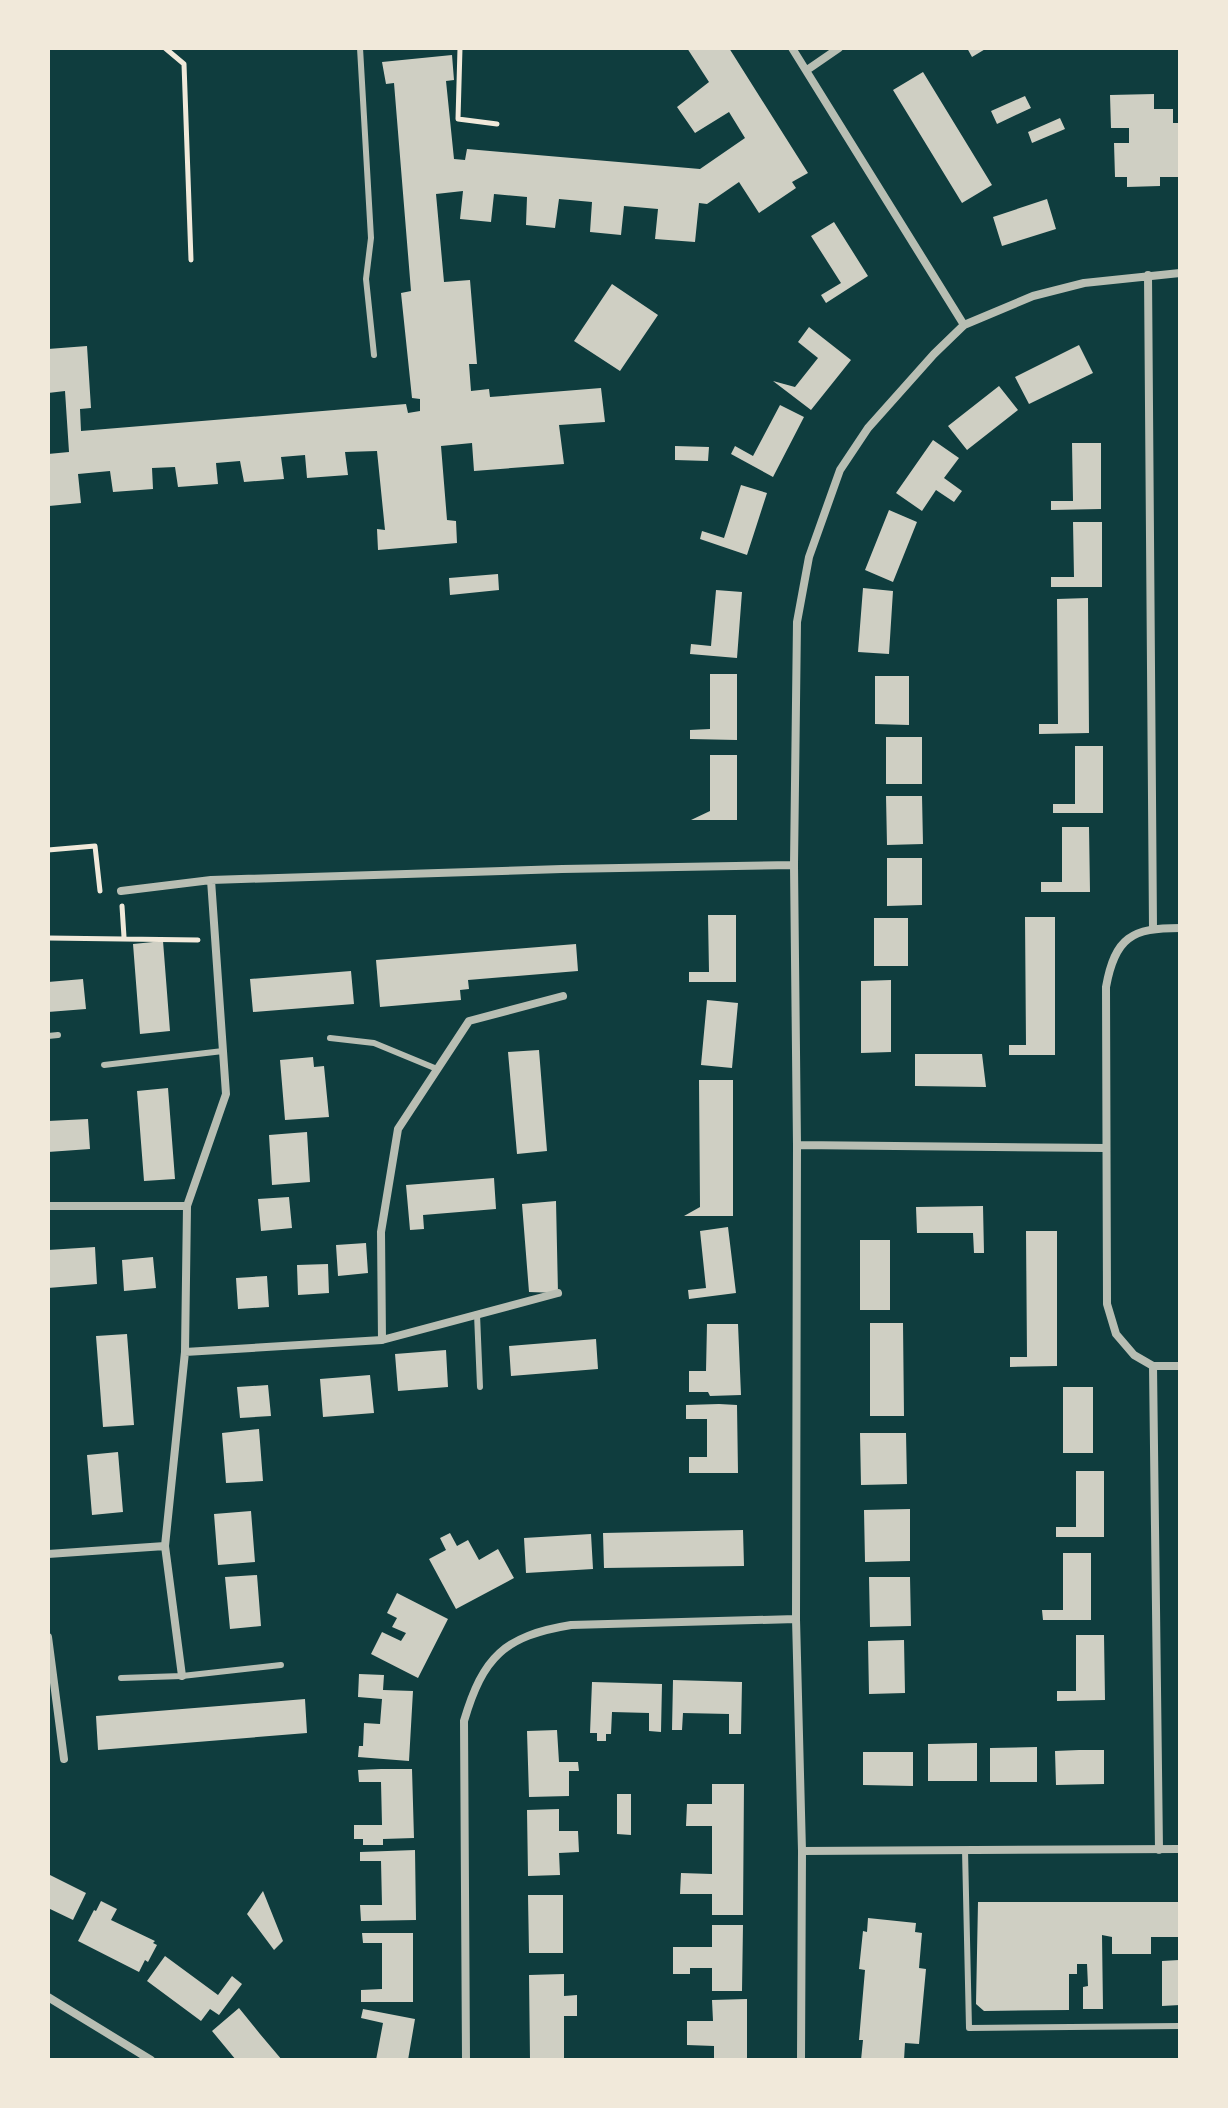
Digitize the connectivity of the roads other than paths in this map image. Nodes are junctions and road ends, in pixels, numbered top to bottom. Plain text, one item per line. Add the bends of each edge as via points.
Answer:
1 (360, 48) edge
2 (792, 48) edge
3 (839, 48) edge
4 (807, 70) junction
5 (1180, 273) edge
6 (1148, 275) junction
7 (964, 325) junction
8 (374, 355) dead end
9 (794, 865) junction
10 (211, 880) junction
11 (121, 891) road end
12 (1153, 928) junction
13 (1180, 928) edge
14 (563, 996) dead end
15 (58, 1035) dead end
16 (48, 1036) edge
17 (330, 1038) dead end
18 (223, 1051) junction
19 (104, 1065) dead end
20 (437, 1069) junction
21 (797, 1145) junction
22 (1106, 1148) junction
23 (48, 1206) edge
24 (187, 1206) junction
25 (558, 1293) dead end
26 (477, 1314) junction
27 (382, 1340) junction
28 (185, 1352) junction
29 (1153, 1366) junction
30 (1180, 1366) edge
31 (480, 1387) dead end
32 (165, 1546) junction
33 (48, 1554) edge
34 (796, 1619) junction
35 (48, 1637) edge
36 (281, 1665) dead end
37 (182, 1676) junction
38 (121, 1678) dead end
39 (64, 1759) dead end
40 (1180, 1849) edge
41 (965, 1850) junction
42 (1159, 1850) junction
43 (802, 1851) junction
44 (48, 1997) edge
45 (1180, 2026) edge
46 (151, 2060) edge
47 (466, 2060) edge
48 (801, 2060) edge

1 - 8 lane via 371,238 366,279
2 - 4 street
3 - 4 street
4 - 7 street
5 - 6 street
6 - 7 street via 1033,296
6 - 12 street
7 - 9 street via 868,428 840,470 809,557 797,622
9 - 10 street
9 - 21 street
10 - 11 street
10 - 18 street
12 - 13 street
12 - 22 street via 1137,931 1125,941 1110,965
14 - 20 street via 469,1021
15 - 16 lane
17 - 20 lane via 374,1043
18 - 19 lane
18 - 24 street via 226,1094
20 - 27 street via 398,1129 381,1232
21 - 22 street
21 - 34 street
22 - 29 street via 1107,1304 1116,1334 1134,1355
23 - 24 street
24 - 28 street
25 - 26 street
26 - 27 street
26 - 31 lane
27 - 28 street
28 - 32 street
29 - 30 street
29 - 42 street
32 - 33 street
32 - 37 street
34 - 43 street
34 - 47 street via 571,1625 513,1641 490,1662 464,1721
35 - 39 street
36 - 37 lane
37 - 38 lane
40 - 42 street
41 - 42 street
41 - 43 street
41 - 45 lane via 969,2028
43 - 48 street
44 - 46 street

